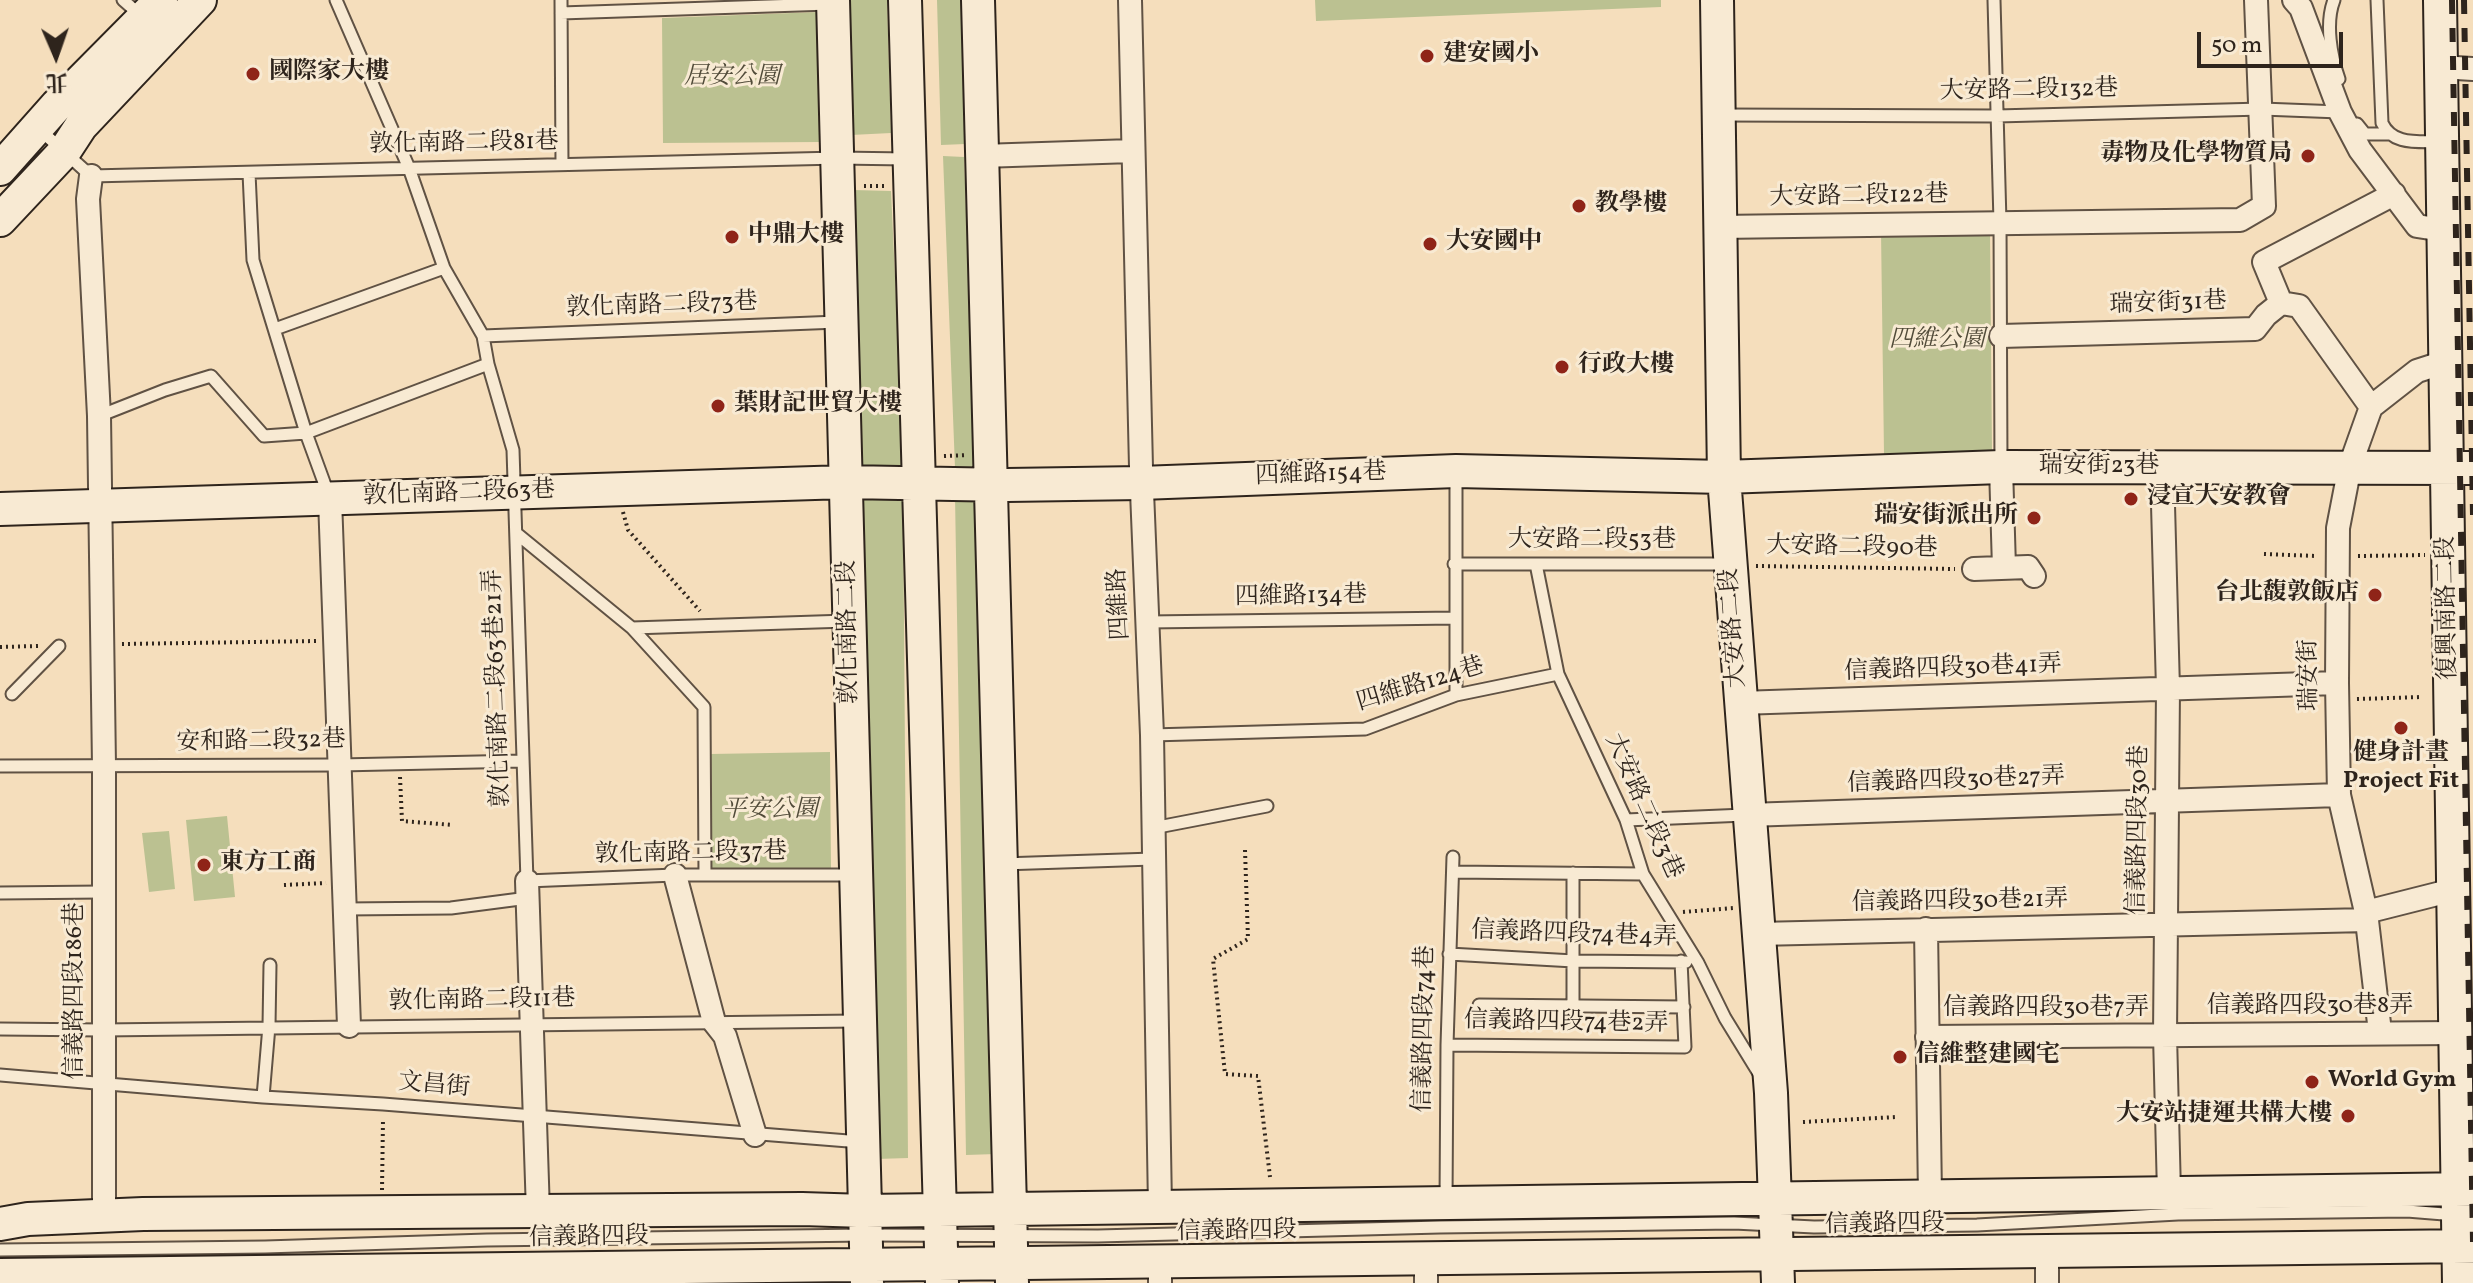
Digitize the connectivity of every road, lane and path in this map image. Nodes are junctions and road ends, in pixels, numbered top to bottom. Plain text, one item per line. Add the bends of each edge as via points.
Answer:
1 (200, 0) edge
2 (336, 0) edge
3 (905, 0) edge
4 (978, 0) edge
5 (1130, 0) edge
6 (1717, 0) edge
7 (1994, 0) edge
8 (2256, 0) edge
9 (2294, 0) edge
10 (2334, 0) edge
11 (2377, 0) edge
12 (2440, 0) edge
13 (834, 2) edge
14 (142, 6) edge
15 (561, 6) edge
16 (2440, 67) junction
17 (2473, 69) edge
18 (2262, 109) junction
19 (2340, 112) junction
20 (1718, 115) junction
21 (1997, 116) junction
22 (38, 129) junction
23 (2387, 134) junction
24 (2442, 142) junction
25 (1132, 151) junction
26 (64, 152) junction
27 (982, 156) junction
28 (562, 164) junction
29 (409, 168) junction
30 (0, 169) edge
31 (838, 172) junction
32 (249, 173) junction
33 (908, 173) junction
34 (91, 176) junction
35 (2394, 194) junction
36 (0, 220) edge
37 (2000, 222) junction
38 (1719, 227) junction
39 (2443, 230) junction
40 (444, 268) junction
41 (2281, 303) junction
42 (842, 322) junction
43 (275, 329) junction
44 (483, 336) junction
45 (2001, 336) junction
46 (2445, 362) junction
47 (488, 364) junction
48 (2371, 407) junction
49 (99, 416) junction
50 (306, 433) junction
51 (2350, 466) junction
52 (2001, 467) junction
53 (2162, 468) junction
54 (2460, 468) edge
55 (1456, 471) junction
56 (1724, 477) junction
57 (846, 482) junction
58 (917, 482) junction
59 (991, 483) junction
60 (1141, 483) junction
61 (618, 490) junction
62 (515, 493) junction
63 (330, 499) junction
64 (98, 507) junction
65 (0, 509) edge
66 (516, 533) junction
67 (2264, 554) dead end
68 (2448, 555) junction
69 (2337, 557) junction
70 (1454, 564) junction
71 (1536, 564) junction
72 (1730, 564) junction
73 (2004, 568) junction
74 (1974, 569) joint
75 (2034, 576) dead end
76 (1455, 618) junction
77 (850, 620) junction
78 (1148, 622) junction
79 (713, 625) junction
80 (632, 628) junction
81 (211, 641) dead end
82 (336, 641) junction
83 (59, 646) dead end
84 (1558, 674) junction
85 (2168, 689) junction
86 (2337, 692) junction
87 (12, 694) dead end
88 (1456, 695) junction
89 (2422, 697) dead end
90 (1740, 703) junction
91 (1152, 735) junction
92 (523, 761) junction
93 (399, 762) junction
94 (340, 765) junction
95 (0, 766) edge
96 (104, 766) junction
97 (2339, 795) junction
98 (2165, 801) junction
99 (1267, 806) dead end
100 (1748, 815) junction
101 (1626, 820) junction
102 (453, 825) dead end
103 (1153, 828) junction
104 (1245, 850) dead end
105 (1453, 857) dead end
106 (1153, 859) junction
107 (1001, 864) junction
108 (1453, 872) junction
109 (1573, 873) junction
110 (1643, 874) junction
111 (675, 875) junction
112 (705, 875) junction
113 (857, 875) junction
114 (344, 882) junction
115 (284, 885) dead end
116 (527, 889) junction
117 (2453, 890) junction
118 (102, 892) junction
119 (0, 893) edge
120 (345, 909) junction
121 (1667, 913) junction
122 (2367, 916) junction
123 (1757, 920) junction
124 (2165, 924) junction
125 (1926, 929) junction
126 (1449, 954) junction
127 (1574, 961) junction
128 (1681, 961) junction
129 (1698, 963) junction
130 (270, 965) dead end
131 (1479, 1005) dead end
132 (1573, 1007) junction
133 (1684, 1007) junction
134 (860, 1021) junction
135 (714, 1022) junction
136 (533, 1024) junction
137 (269, 1026) junction
138 (349, 1026) junction
139 (0, 1029) edge
140 (103, 1030) junction
141 (2380, 1032) junction
142 (2455, 1033) junction
143 (2165, 1035) junction
144 (1927, 1037) junction
145 (1447, 1045) junction
146 (0, 1075) edge
147 (104, 1084) junction
148 (1771, 1093) junction
149 (263, 1097) junction
150 (383, 1104) junction
151 (536, 1117) junction
152 (1896, 1117) dead end
153 (1803, 1122) dead end
154 (755, 1135) junction
155 (864, 1142) junction
156 (1270, 1177) dead end
157 (2169, 1193) junction
158 (1930, 1196) junction
159 (1446, 1203) junction
160 (1160, 1207) junction
161 (538, 1212) junction
162 (381, 1213) junction
163 (104, 1215) junction
164 (2465, 1217) edge
165 (0, 1224) edge
166 (1777, 1240) edge
167 (866, 1248) edge
168 (941, 1248) edge
169 (1011, 1248) edge
170 (0, 1250) edge
171 (2047, 1251) junction
172 (1426, 1271) edge
173 (1160, 1272) edge
174 (0, 1275) edge
175 (521, 1276) edge
176 (106, 1278) edge
177 (2047, 1283) edge
178 (2459, 1283) edge

1 - 26 main road via 81,126
2 - 29 lane, 敦化南路二段63巷21弄
3 - 33 main road
4 - 27 main road
5 - 25 street, 四維路
6 - 20 main road, 大安路二段
7 - 21 lane
8 - 18 street
9 - 19 street
10 - 23 lane via 2334,66 2345,99 2360,131
11 - 23 lane via 2382,123
12 - 16 main road, 復興南路二段
13 - 15 lane
13 - 31 main road, 敦化南路二段
14 - 22 main road
15 - 28 lane
16 - 17 street
16 - 24 main road, 復興南路二段
18 - 19 lane, 大安路二段132巷
18 - 21 lane, 大安路二段132巷
18 - 37 street, 大安路二段122巷 via 2264,206 2240,220
19 - 35 street via 2360,150
20 - 21 lane, 大安路二段132巷
20 - 38 main road, 大安路二段
21 - 37 lane
22 - 26 lane
22 - 30 main road
23 - 24 lane
24 - 39 main road, 復興南路二段
25 - 27 street
25 - 60 street, 四維路
26 - 34 lane
26 - 36 main road
27 - 59 main road
28 - 29 lane, 敦化南路二段81巷
28 - 31 lane, 敦化南路二段81巷
29 - 32 lane, 敦化南路二段81巷
29 - 40 lane, 敦化南路二段63巷21弄
31 - 33 lane, 敦化南路二段81巷
31 - 33 path
31 - 42 main road, 敦化南路二段
32 - 34 lane, 敦化南路二段81巷
32 - 43 lane via 253,260
33 - 58 main road
34 - 49 street, 信義路四段186巷
35 - 39 street via 2417,226
35 - 41 street via 2264,262
37 - 38 street, 大安路二段122巷
37 - 45 lane
38 - 56 main road, 大安路二段
39 - 46 main road, 復興南路二段
40 - 43 lane
40 - 44 lane, 敦化南路二段63巷21弄
41 - 45 street, 瑞安街31巷 via 2255,329
41 - 48 street via 2299,306
42 - 44 lane, 敦化南路二段73巷
42 - 57 main road, 敦化南路二段
43 - 50 lane
44 - 47 lane, 敦化南路二段63巷21弄
45 - 52 lane
46 - 48 street via 2417,371
46 - 54 main road, 復興南路二段
47 - 50 lane
47 - 62 lane, 敦化南路二段63巷21弄 via 513,450
48 - 51 street, 瑞安街
49 - 50 lane via 211,376 264,436
49 - 64 street, 信義路四段186巷
50 - 63 lane
51 - 53 main road, 瑞安街23巷
51 - 54 main road, 瑞安街23巷
51 - 69 street, 瑞安街
52 - 53 main road, 瑞安街23巷
52 - 56 main road, 瑞安街23巷
52 - 73 street
53 - 85 street, 信義路四段30巷
54 - 68 main road, 復興南路二段
55 - 56 main road, 四維路154巷
55 - 60 main road, 四維路154巷
55 - 70 lane
56 - 72 main road, 大安路二段
57 - 58 main road, 敦化南路二段63巷
57 - 61 main road, 敦化南路二段63巷
57 - 77 main road, 敦化南路二段
58 - 59 main road, 四維路154巷
58 - 168 main road
59 - 60 main road, 四維路154巷
59 - 107 main road
60 - 78 street, 四維路
61 - 62 main road, 敦化南路二段63巷
61 - 79 path via 628,530
62 - 63 main road, 敦化南路二段63巷
62 - 66 lane, 敦化南路二段63巷21弄
63 - 64 main road, 敦化南路二段63巷
63 - 82 street
64 - 65 main road, 敦化南路二段63巷
64 - 96 street, 信義路四段186巷
66 - 80 lane
66 - 92 lane, 敦化南路二段63巷21弄
67 - 69 path
68 - 69 path
68 - 117 main road, 復興南路二段
69 - 86 street, 瑞安街
70 - 71 lane, 大安路二段53巷
70 - 76 lane
71 - 72 lane, 大安路二段53巷
71 - 84 lane, 大安路二段3巷
72 - 74 path, 大安路二段90巷
72 - 90 main road, 大安路二段
73 - 74 street
73 - 75 street via 2028,567
76 - 78 lane, 四維路134巷
76 - 88 lane
77 - 79 lane
77 - 113 main road, 敦化南路二段
78 - 91 street, 四維路
79 - 80 lane
80 - 112 lane via 704,707
81 - 82 path
82 - 94 street
83 - 87 lane
84 - 88 lane, 四維路124巷
84 - 101 lane, 大安路二段3巷
85 - 86 street, 信義路四段30巷41弄
85 - 90 street, 信義路四段30巷41弄
85 - 98 street, 信義路四段30巷
86 - 89 path
86 - 97 street, 瑞安街
88 - 91 lane, 四維路124巷 via 1365,729
90 - 100 main road, 大安路二段
91 - 103 street, 四維路
92 - 93 lane, 安和路二段32巷
92 - 116 lane, 敦化南路二段63巷21弄
93 - 94 lane, 安和路二段32巷
93 - 102 path via 402,821
94 - 96 lane, 安和路二段32巷
94 - 114 street
95 - 96 lane, 安和路二段32巷
96 - 118 street, 信義路四段186巷
97 - 98 street, 信義路四段30巷27弄
97 - 122 street, 瑞安街
98 - 100 street, 信義路四段30巷27弄
98 - 124 street, 信義路四段30巷
99 - 103 lane
100 - 101 lane
100 - 123 main road, 大安路二段
101 - 110 lane, 大安路二段3巷
103 - 106 street, 四維路
104 - 156 path via 1248,939 1213,959 1225,1074 1258,1076
105 - 108 lane, 信義路四段74巷
106 - 107 lane
106 - 160 street, 四維路
107 - 169 main road
108 - 109 lane
108 - 126 lane, 信義路四段74巷
109 - 110 lane
109 - 127 lane
110 - 121 lane, 大安路二段3巷
111 - 112 lane, 敦化南路二段37巷
111 - 116 lane, 敦化南路二段37巷
111 - 135 street
112 - 113 lane, 敦化南路二段37巷
113 - 134 main road, 敦化南路二段
114 - 115 path
114 - 120 street
116 - 120 lane, 敦化南路二段37巷 via 451,908
116 - 136 street
117 - 122 street, 信義路四段30巷21弄
117 - 142 main road, 復興南路二段
118 - 119 lane
118 - 140 street, 信義路四段186巷
120 - 138 street
121 - 123 path
121 - 129 lane, 大安路二段3巷
122 - 124 street, 信義路四段30巷21弄
122 - 141 street, 瑞安街
123 - 125 street, 信義路四段30巷21弄
123 - 148 main road, 大安路二段
124 - 125 street, 信義路四段30巷21弄
124 - 143 street, 信義路四段30巷
125 - 144 street
126 - 127 lane, 信義路四段74巷4弄
126 - 145 lane, 信義路四段74巷
127 - 128 lane, 信義路四段74巷4弄
127 - 132 lane
128 - 129 lane, 信義路四段74巷4弄
128 - 133 lane
129 - 148 lane, 大安路二段3巷
130 - 137 lane
131 - 132 lane
132 - 133 lane
133 - 145 lane, 信義路四段74巷2弄 via 1685,1047
134 - 135 lane, 敦化南路二段11巷
134 - 155 main road, 敦化南路二段
135 - 136 lane, 敦化南路二段11巷
135 - 154 street via 725,1036
136 - 138 lane, 敦化南路二段11巷
136 - 151 street
137 - 138 lane, 敦化南路二段11巷
137 - 140 lane, 敦化南路二段11巷
137 - 149 lane
139 - 140 lane, 敦化南路二段11巷
140 - 147 street, 信義路四段186巷
141 - 142 street, 信義路四段30巷8弄
141 - 143 street, 信義路四段30巷8弄
142 - 164 main road, 復興南路二段
143 - 144 street, 信義路四段30巷7弄
143 - 157 street, 信義路四段30巷
144 - 158 street
145 - 159 lane, 信義路四段74巷
146 - 147 lane, 文昌街
147 - 149 lane, 文昌街
147 - 163 street, 信義路四段186巷
148 - 166 main road, 大安路二段
149 - 150 lane, 文昌街
150 - 151 lane, 文昌街
150 - 162 path
151 - 154 lane, 文昌街
151 - 161 street
152 - 153 path
154 - 155 lane, 文昌街
155 - 167 main road, 敦化南路二段
157 - 158 main road, 信義路四段
157 - 164 main road, 信義路四段
158 - 166 main road, 信義路四段
159 - 160 main road, 信義路四段
159 - 166 main road, 信義路四段
160 - 169 main road, 信義路四段
161 - 162 main road, 信義路四段
161 - 167 main road, 信義路四段 via 802,1209
162 - 163 main road, 信義路四段
163 - 165 main road, 信義路四段
164 - 166 lane, 信義路四段 via 2407,1211 2178,1214 1814,1227
164 - 171 main road, 信義路四段
164 - 178 main road, 復興南路二段
166 - 169 lane, 信義路四段 via 1734,1223 1456,1227
166 - 171 main road, 信義路四段
166 - 172 main road, 信義路四段
167 - 168 main road, 信義路四段
167 - 168 main road, 信義路四段
167 - 170 lane, 信義路四段 via 487,1240
167 - 175 main road, 信義路四段
168 - 169 main road, 信義路四段
168 - 169 main road, 信義路四段
169 - 173 main road, 信義路四段
171 - 177 street
172 - 173 main road, 信義路四段
174 - 176 main road, 信義路四段
175 - 176 main road, 信義路四段

